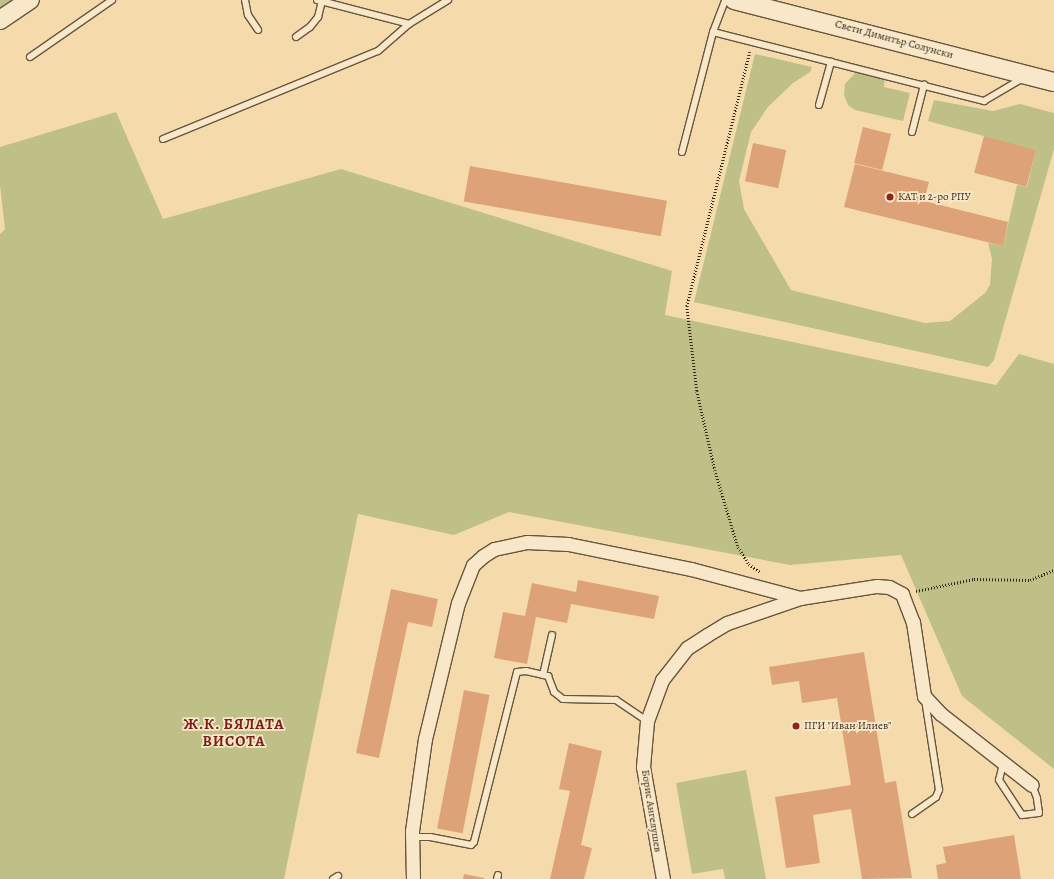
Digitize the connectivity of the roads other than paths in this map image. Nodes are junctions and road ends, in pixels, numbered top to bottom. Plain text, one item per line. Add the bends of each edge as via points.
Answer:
1 (30, 0) edge
2 (112, 0) edge
3 (245, 0) edge
4 (448, 0) edge
5 (725, 0) edge
6 (734, 0) edge
7 (320, 1) edge
8 (765, 4) edge
9 (0, 20) edge
10 (409, 24) junction
11 (258, 30) dead end
12 (713, 32) junction
13 (296, 37) dead end
14 (30, 57) dead end
15 (831, 62) junction
16 (1028, 75) junction
17 (1054, 82) edge
18 (924, 85) junction
19 (819, 105) dead end
20 (912, 132) dead end
21 (163, 139) dead end
22 (682, 152) dead end
23 (800, 598) junction
24 (552, 634) dead end
25 (543, 675) junction
26 (924, 696) junction
27 (647, 721) junction
28 (1003, 764) junction
29 (1032, 785) joint
30 (912, 814) dead end
31 (412, 837) junction
32 (413, 879) edge
33 (663, 879) edge

1 - 9 main road
2 - 14 lane
3 - 11 lane via 248,15
4 - 10 lane
5 - 12 lane
6 - 8 main road, Свети Димитър Солунски
7 - 10 lane
7 - 13 lane via 318,17 310,27
8 - 16 main road, Свети Димитър Солунски
10 - 21 lane via 378,51
12 - 15 lane
12 - 22 lane
15 - 18 lane
15 - 19 lane
16 - 17 main road, Свети Димитър Солунски
16 - 18 lane via 984,101
18 - 20 lane
23 - 26 street, Борис Ангелушев via 876,586 888,587 902,594 913,622
23 - 27 street, Борис Ангелушев via 728,623 687,648 662,680
23 - 31 street via 691,569 568,544 527,542 494,549 473,565 467,576 450,634 425,739 417,783
24 - 25 lane
25 - 27 lane via 548,676 554,692 563,699 616,700
25 - 31 lane via 526,671 517,672 484,810 473,844 430,837
26 - 28 street via 941,714
26 - 30 lane via 939,790 936,797
27 - 33 street, Борис Ангелушев via 643,767
28 - 29 street
28 - 29 lane via 999,780 1022,816 1039,813
31 - 32 street

